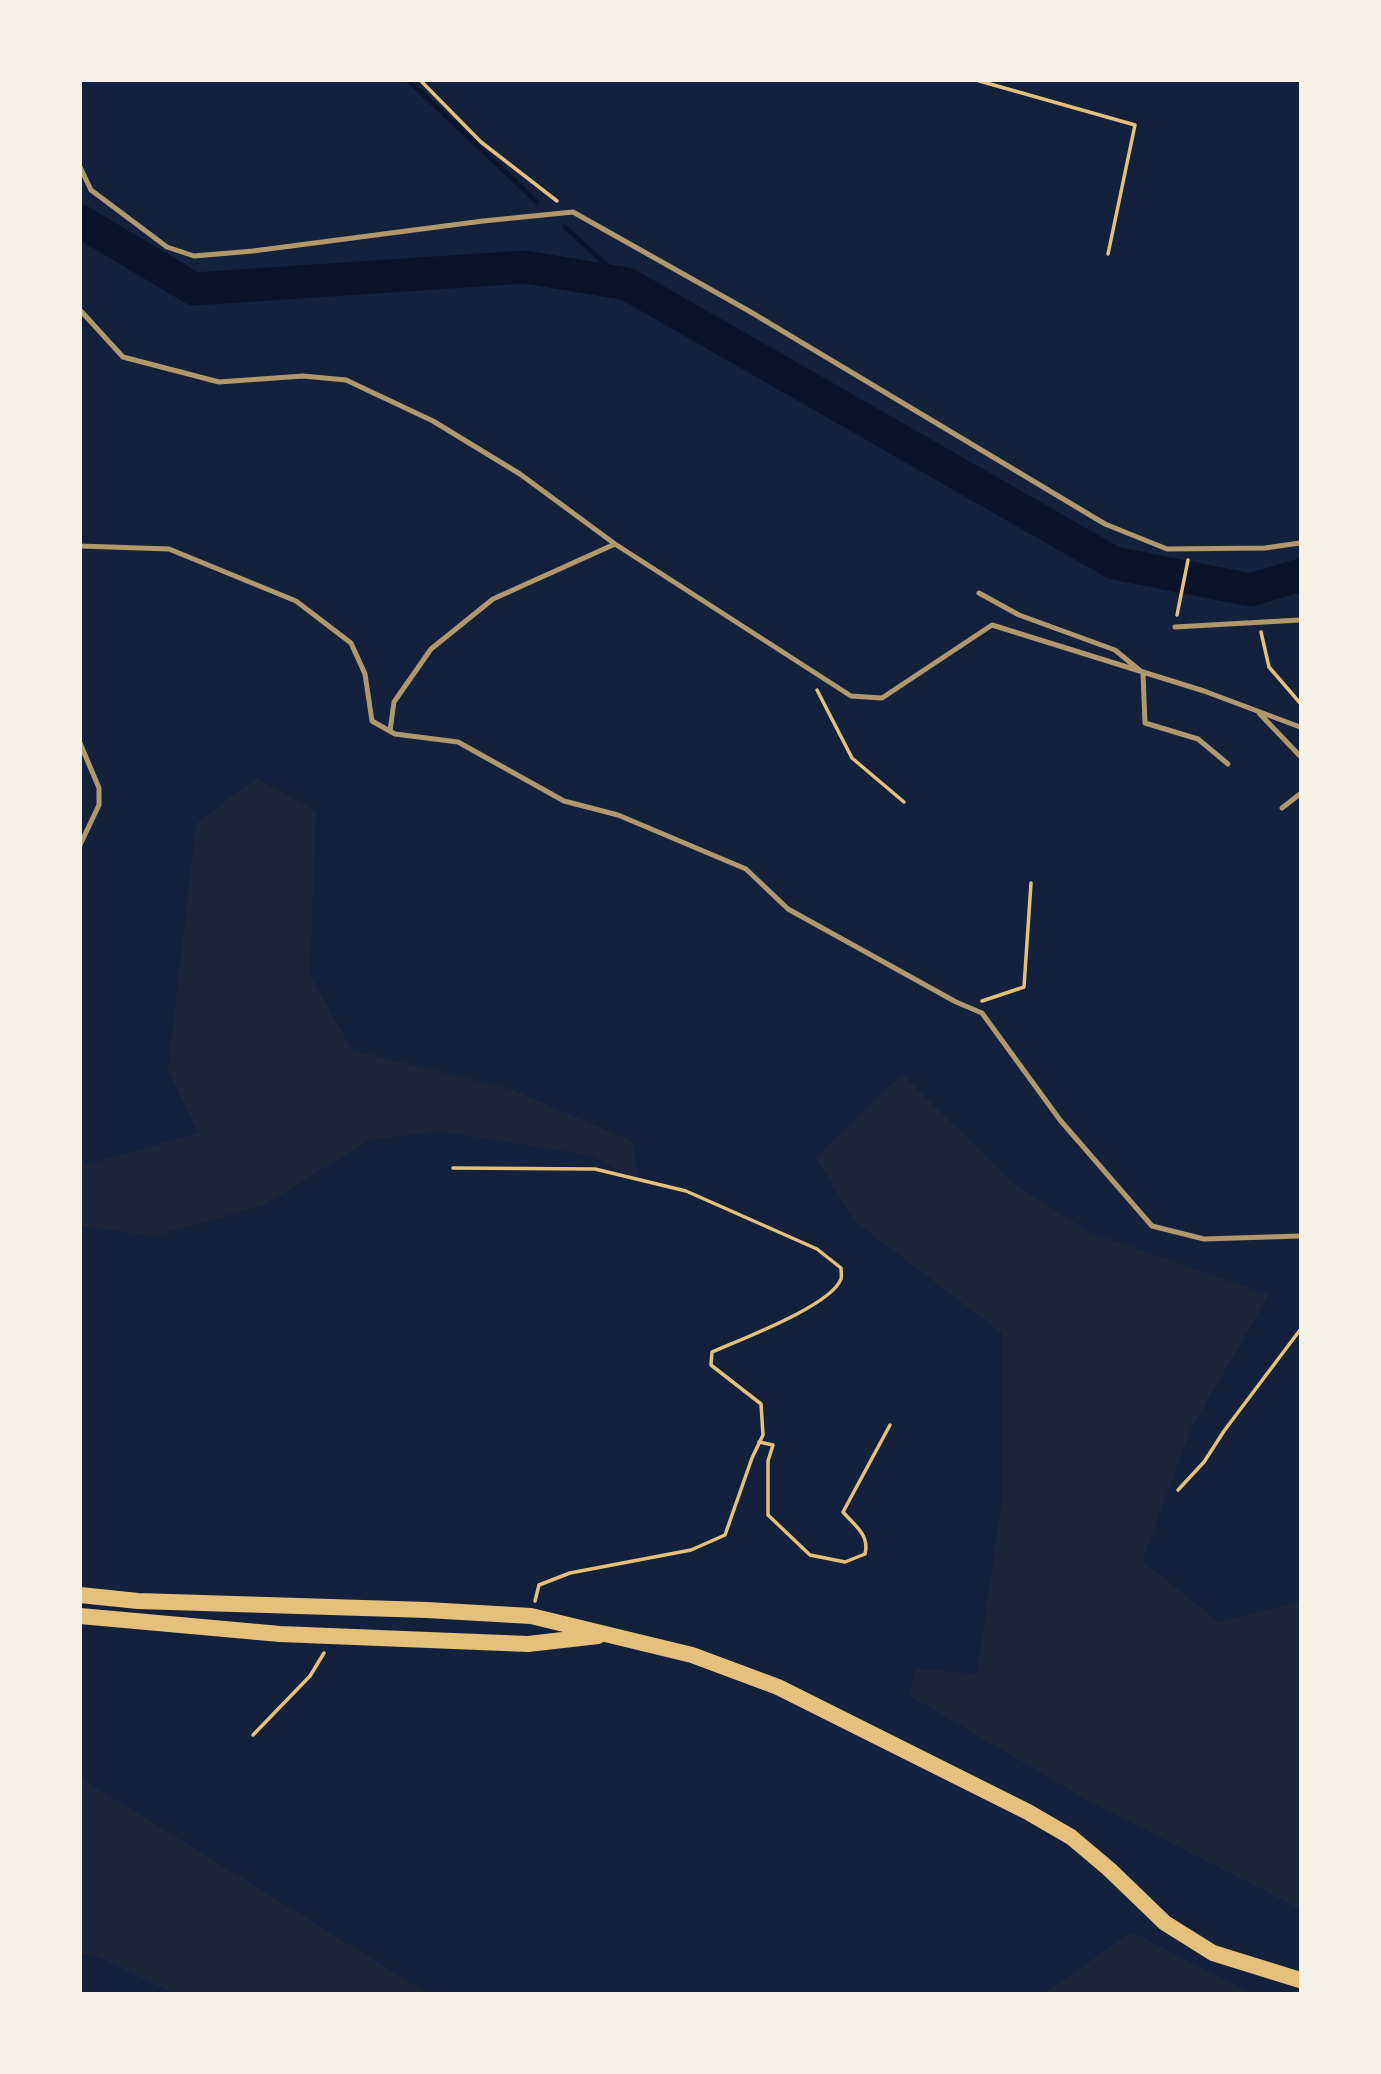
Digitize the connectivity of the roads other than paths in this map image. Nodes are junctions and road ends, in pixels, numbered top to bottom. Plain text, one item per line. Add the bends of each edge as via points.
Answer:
1 (80, 167) edge
2 (80, 310) edge
3 (1300, 543) edge
4 (615, 544) junction
5 (80, 546) edge
6 (979, 593) dead end
7 (1300, 620) edge
8 (1175, 627) road end
9 (1143, 673) junction
10 (1257, 711) junction
11 (1300, 726) edge
12 (390, 731) junction
13 (80, 743) edge
14 (1300, 756) edge
15 (1228, 764) dead end
16 (1300, 793) edge
17 (1282, 808) dead end
18 (80, 845) edge
19 (1300, 1236) edge
20 (80, 1595) edge
21 (80, 1616) edge
22 (611, 1635) junction
23 (1300, 1980) edge

1 - 3 lane via 91,190 166,247 194,256 573,212 749,311 1105,524 1167,549
2 - 4 lane via 123,357 183,373 219,382 303,376 346,380 432,421 520,474
4 - 9 lane via 851,696 883,698 992,625
4 - 12 lane via 493,599 431,649 394,702
5 - 12 lane via 169,550 296,601 351,643 365,674 372,721
6 - 9 lane via 1018,615 1115,650
7 - 8 lane
9 - 10 lane
9 - 15 lane via 1145,723 1198,740
10 - 11 lane
10 - 14 lane
12 - 19 lane via 458,742 564,801 618,815 746,869 788,909 982,1013 1060,1121 1152,1226 1205,1239
13 - 18 lane via 99,788 99,805
16 - 17 lane
20 - 22 main road via 531,1616
21 - 22 main road via 280,1634 528,1644
22 - 23 main road via 692,1655 778,1687 1028,1812 1071,1837 1165,1923 1213,1953

